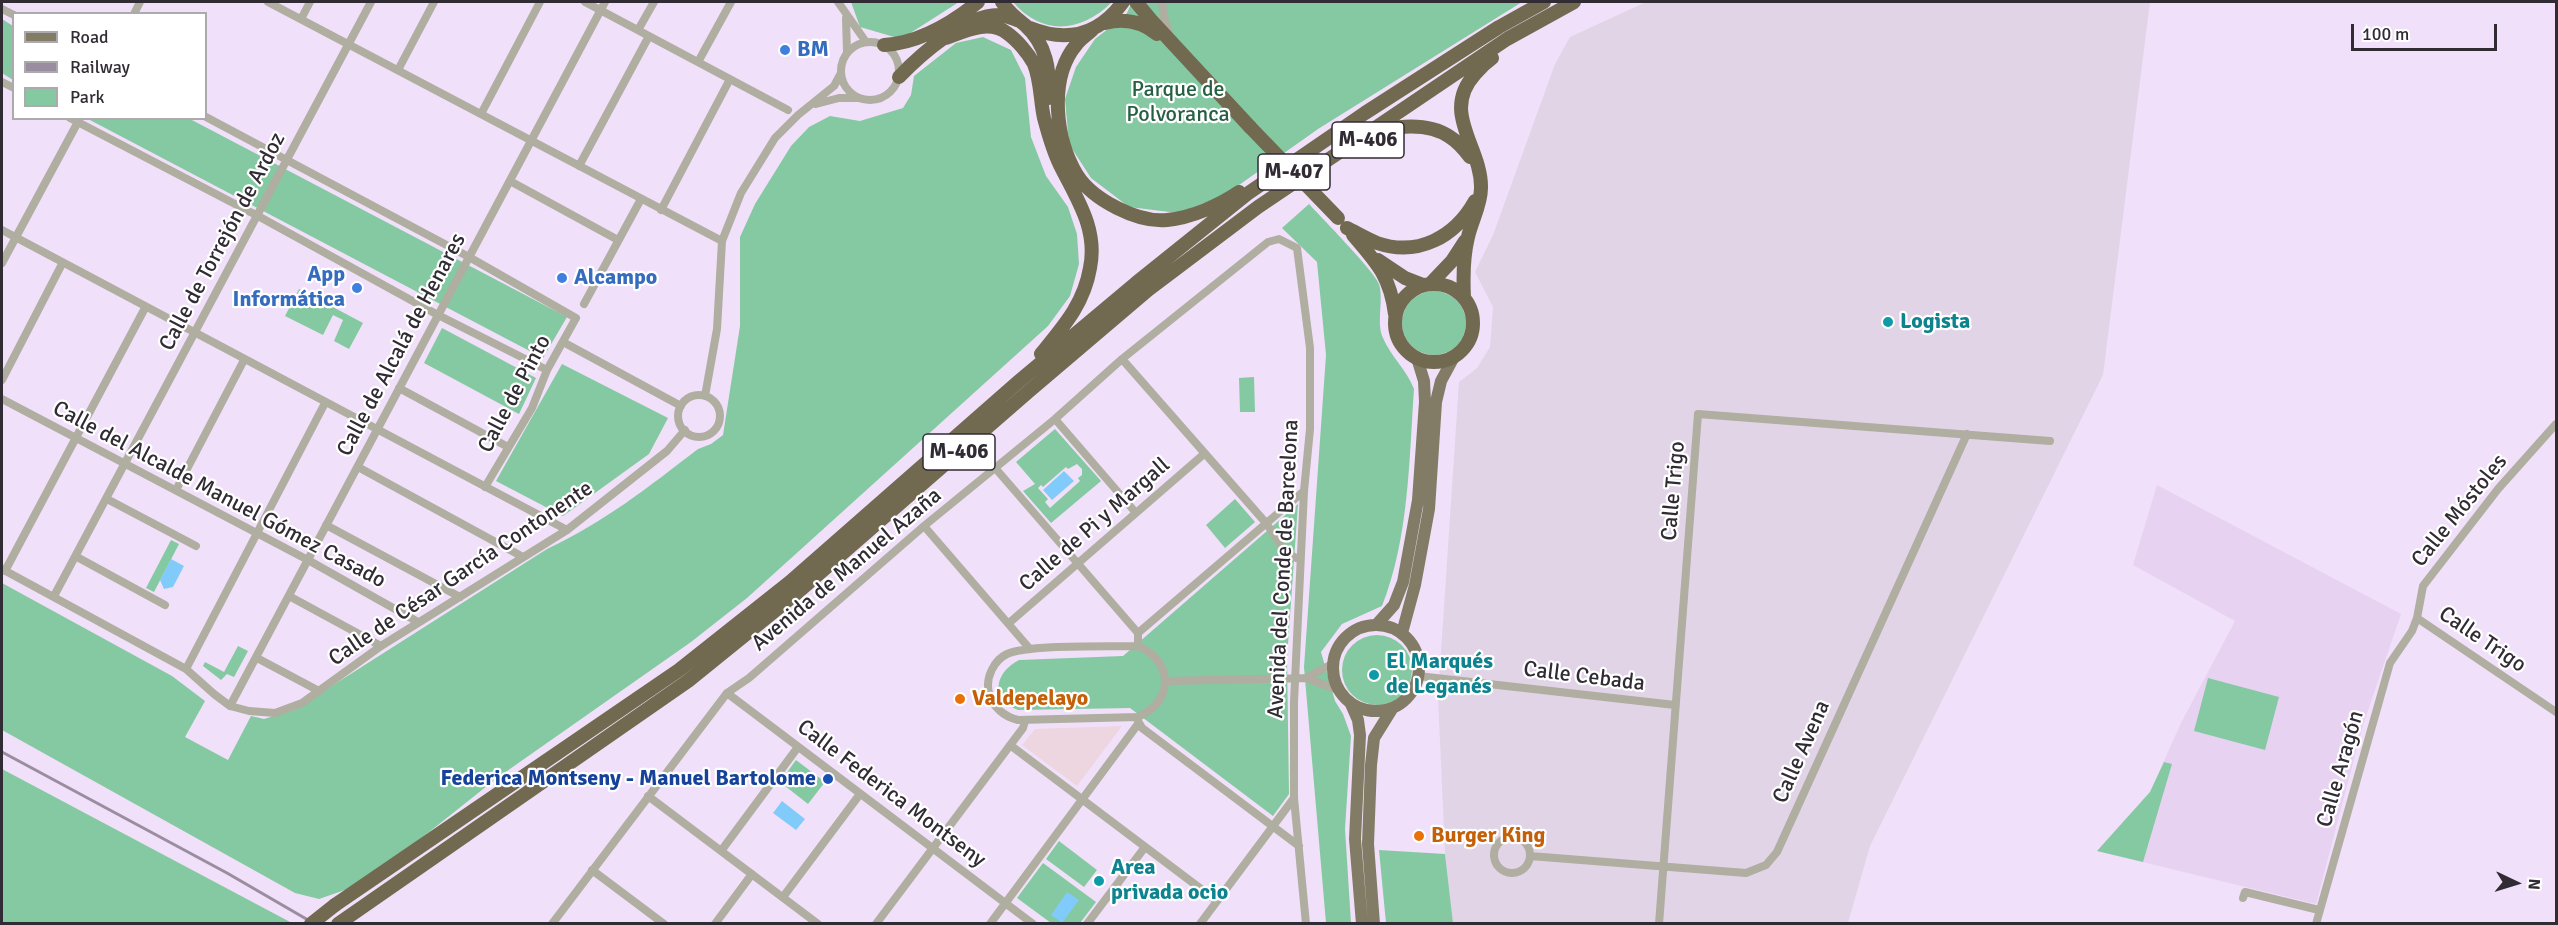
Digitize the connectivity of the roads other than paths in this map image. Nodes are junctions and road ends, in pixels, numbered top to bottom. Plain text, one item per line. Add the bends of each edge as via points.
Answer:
1 (268, 2) edge
2 (310, 2) edge
3 (371, 2) edge
4 (434, 2) edge
5 (540, 2) edge
6 (585, 2) edge
7 (604, 2) edge
8 (654, 2) edge
9 (731, 2) edge
10 (838, 2) edge
11 (978, 2) edge
12 (1002, 2) edge
13 (1123, 2) edge
14 (1136, 2) edge
15 (1162, 2) edge
16 (1544, 2) edge
17 (1574, 2) edge
18 (1584, 2) edge
19 (600, 10) junction
20 (845, 13) junction
21 (301, 18) junction
22 (1021, 23) junction
23 (1098, 26) junction
24 (638, 30) junction
25 (649, 36) junction
26 (946, 38) junction
27 (866, 42) junction
28 (348, 44) junction
29 (884, 45) junction
30 (1177, 47) junction
31 (847, 53) junction
32 (699, 62) junction
33 (398, 70) junction
34 (841, 73) junction
35 (899, 78) junction
36 (730, 79) junction
37 (858, 98) junction
38 (788, 110) dead end
39 (804, 111) junction
40 (1365, 113) junction
41 (481, 114) junction
42 (207, 118) edge
43 (76, 120) edge
44 (531, 141) junction
45 (1053, 145) junction
46 (286, 160) junction
47 (579, 166) junction
48 (1478, 166) junction
49 (510, 181) junction
50 (1481, 190) junction
51 (641, 199) junction
52 (1258, 207) junction
53 (661, 210) junction
54 (258, 216) junction
55 (1343, 223) junction
56 (2, 230) edge
57 (1468, 237) junction
58 (15, 238) junction
59 (618, 240) junction
60 (722, 241) junction
61 (1268, 242) joint
62 (1369, 253) junction
63 (469, 257) junction
64 (2, 263) edge
65 (62, 264) junction
66 (1427, 284) junction
67 (1464, 297) junction
68 (584, 304) dead end
69 (145, 308) junction
70 (438, 315) junction
71 (1395, 316) junction
72 (195, 334) junction
73 (563, 342) junction
74 (1454, 357) junction
75 (1417, 358) junction
76 (1122, 359) junction
77 (244, 360) junction
78 (548, 370) junction
79 (2, 380) edge
80 (1018, 382) junction
81 (399, 388) junction
82 (705, 396) junction
83 (2, 399) edge
84 (325, 403) junction
85 (681, 406) junction
86 (1055, 419) junction
87 (2556, 424) edge
88 (378, 430) junction
89 (685, 430) junction
90 (1966, 434) junction
91 (75, 439) junction
92 (2050, 441) dead end
93 (508, 447) junction
94 (1204, 454) junction
95 (125, 465) junction
96 (358, 467) junction
97 (996, 469) junction
98 (485, 487) junction
99 (176, 490) junction
100 (1304, 491) junction
101 (107, 499) junction
102 (1136, 513) junction
103 (1266, 523) junction
104 (326, 525) junction
105 (924, 526) junction
106 (567, 530) junction
107 (258, 534) junction
108 (196, 546) dead end
109 (77, 557) junction
110 (523, 557) junction
111 (1300, 559) junction
112 (308, 560) junction
113 (1077, 564) junction
114 (3, 570) edge
115 (54, 596) junction
116 (289, 597) junction
117 (460, 597) junction
118 (165, 605) dead end
119 (2417, 618) junction
120 (418, 622) junction
121 (1009, 623) junction
122 (1377, 624) junction
123 (2412, 630) joint
124 (1138, 633) junction
125 (1402, 633) junction
126 (381, 646) junction
127 (1138, 646) junction
128 (1030, 649) junction
129 (257, 658) junction
130 (1332, 664) junction
131 (186, 669) junction
132 (1418, 676) junction
133 (1294, 678) junction
134 (1306, 678) junction
135 (1166, 681) junction
136 (1338, 690) junction
137 (319, 691) junction
138 (728, 693) junction
139 (1351, 704) junction
140 (1675, 705) junction
141 (231, 706) junction
142 (1392, 709) junction
143 (2556, 712) edge
144 (1025, 721) junction
145 (1138, 721) junction
146 (1010, 745) junction
147 (798, 747) junction
148 (860, 794) junction
149 (648, 796) junction
150 (1294, 798) junction
151 (1083, 800) junction
152 (1273, 826) junction
153 (1299, 846) junction
154 (1145, 847) junction
155 (932, 849) junction
156 (721, 851) junction
157 (1530, 856) junction
158 (1663, 867) junction
159 (592, 870) junction
160 (752, 874) junction
161 (783, 897) junction
162 (2243, 898) dead end
163 (1217, 901) junction
164 (1005, 903) junction
165 (2319, 910) junction
166 (311, 924) edge
167 (338, 924) edge
168 (552, 924) edge
169 (664, 924) edge
170 (715, 924) edge
171 (818, 924) edge
172 (876, 924) edge
173 (990, 924) edge
174 (1033, 924) edge
175 (1087, 924) edge
176 (1200, 924) edge
177 (1306, 924) edge
178 (1362, 924) edge
179 (1374, 924) edge
180 (1659, 924) edge
181 (2316, 924) edge

1 - 21 street
2 - 21 street
3 - 28 street, Calle de Torrejón de Ardoz
4 - 33 street
5 - 41 street
6 - 19 street
7 - 19 street, Calle de Alcalá de Henares
8 - 24 street
9 - 32 street
10 - 20 street
11 - 29 highway via 913,41
12 - 22 highway
13 - 23 highway
14 - 30 highway, M-407
15 - 30 street
16 - 40 highway, M-406
17 - 52 highway, M-406 via 1507,39
18 - 48 highway via 1485,62 1468,81 1461,105 1464,128
19 - 24 street
19 - 44 street, Calle de Alcalá de Henares
20 - 27 street
20 - 31 street
21 - 28 street
22 - 23 highway, M-407 via 1047,35 1070,36
22 - 26 highway via 999,15 982,17
22 - 45 highway, M-406 via 1044,51 1050,73
23 - 30 highway, M-407 via 1123,20 1141,24
23 - 40 highway, M-406 via 1076,45 1059,80 1058,112 1063,142 1077,176 1090,189 1120,210 1140,217 1167,220 1204,210 1234,196 1333,127
24 - 25 street
25 - 32 street
25 - 47 street
26 - 35 highway via 920,55
26 - 45 highway, M-406 via 974,27 1006,31 1034,64
27 - 29 street
27 - 31 street
28 - 33 street
28 - 46 street, Calle de Torrejón de Ardoz
29 - 35 street via 897,59
30 - 55 highway, M-407, bridge
31 - 34 street
32 - 36 street
33 - 41 street
34 - 37 street via 846,88
34 - 39 street via 834,86
35 - 37 street via 883,98
36 - 38 street
36 - 53 street
37 - 39 street via 822,101
39 - 60 street via 775,138 755,168
40 - 80 highway, M-406 via 1247,194
41 - 44 street
42 - 46 street
43 - 54 street
43 - 58 street
44 - 47 street
44 - 49 street, Calle de Alcalá de Henares
45 - 80 highway, M-406 via 1090,228 1090,268 1072,317
46 - 54 street, Calle de Torrejón de Ardoz
46 - 63 street
47 - 51 street
48 - 50 highway
48 - 52 highway, M-406 via 1448,135 1417,127 1398,128 1378,133
49 - 59 street
49 - 63 street, Calle de Alcalá de Henares
50 - 55 highway via 1455,229 1417,248 1376,243
50 - 57 highway
51 - 53 street
51 - 59 street
52 - 167 highway, M-406 via 1148,290 798,592 688,681
53 - 60 street
54 - 70 street
54 - 72 street, Calle de Torrejón de Ardoz
55 - 62 highway, M-407
56 - 58 street
57 - 66 highway via 1452,261
57 - 67 highway
58 - 64 street
58 - 65 street
59 - 68 street
60 - 82 street via 718,316
61 - 76 street, Avenida de Manuel Azaña
61 - 100 street, Avenida del Conde de Barcelona via 1279,240 1297,248 1300,260 1310,348 1310,429
62 - 66 highway, M-407 via 1405,278
62 - 71 highway, M-407 via 1390,285
63 - 70 street, Calle de Alcalá de Henares
63 - 73 street, Calle de Pinto via 576,318
65 - 69 street
65 - 79 street
66 - 67 highway, M-407 via 1449,286
66 - 71 highway via 1404,296
67 - 74 highway via 1473,329
69 - 72 street
69 - 91 street
70 - 78 street
70 - 81 street, Calle de Alcalá de Henares
71 - 75 highway, M-407 via 1399,341
72 - 77 street
72 - 95 street, Calle de Torrejón de Ardoz
73 - 78 street, Calle de Pinto
73 - 85 street
74 - 75 highway via 1442,362
74 - 125 main road via 1441,381 1436,402 1429,509
75 - 122 main road via 1425,402 1418,500 1402,582 1394,605
76 - 86 street, Avenida de Manuel Azaña
76 - 94 street
77 - 84 street
77 - 99 street
78 - 93 street, Calle de Pinto via 532,408
80 - 166 highway, M-406, bridge via 790,582 679,670
81 - 88 street, Calle de Alcalá de Henares
81 - 93 street
82 - 85 street via 691,396
82 - 89 street via 719,410 715,429 704,436
83 - 91 street, Calle del Alcalde Manuel Gómez Casado
84 - 88 street
84 - 107 street
85 - 89 street via 679,419
86 - 97 street, Avenida de Manuel Azaña
86 - 102 street
87 - 119 street, Calle Móstoles via 2498,489 2423,586
88 - 96 street, Calle de Alcalá de Henares
88 - 98 street
89 - 106 street, Calle de César García Contonente via 667,451
90 - 92 street, Calle Trigo
90 - 140 street, Calle Trigo via 1698,414
90 - 158 street, Calle Avena via 1777,852 1766,865 1746,873
91 - 95 street, Calle del Alcalde Manuel Gómez Casado
91 - 114 street
93 - 98 street, Calle de Pinto
94 - 102 street, Calle de Pi y Margall
94 - 103 street
95 - 99 street, Calle del Alcalde Manuel Gómez Casado
95 - 101 street, Calle de Torrejón de Ardoz
96 - 104 street, Calle de Alcalá de Henares
96 - 110 street
97 - 105 street, Avenida de Manuel Azaña
97 - 113 street
98 - 106 street
99 - 107 street, Calle del Alcalde Manuel Gómez Casado
100 - 103 street
100 - 111 street, Avenida del Conde de Barcelona
101 - 108 street
101 - 109 street, Calle de Torrejón de Ardoz
102 - 113 street, Calle de Pi y Margall
103 - 111 street via 1286,550
103 - 124 street
104 - 112 street, Calle de Alcalá de Henares
104 - 117 street
105 - 121 street
105 - 138 street, Avenida de Manuel Azaña
106 - 110 street, Calle de César García Contonente
107 - 112 street, Calle del Alcalde Manuel Gómez Casado
107 - 131 street
109 - 115 street, Calle de Torrejón de Ardoz
109 - 118 street
110 - 117 street, Calle de César García Contonente
111 - 133 street, Avenida del Conde de Barcelona
112 - 116 street, Calle de Alcalá de Henares
112 - 120 street, Calle del Alcalde Manuel Gómez Casado
113 - 121 street, Calle de Pi y Margall
113 - 124 street
114 - 115 street
115 - 131 street
116 - 126 street
116 - 129 street, Calle de Alcalá de Henares
117 - 120 street, Calle de César García Contonente
119 - 123 street, Calle Móstoles
119 - 143 street, Calle Trigo
120 - 126 street, Calle de César García Contonente
121 - 128 street
122 - 125 main road
122 - 130 main road via 1352,631 1335,651
123 - 165 street, Calle Aragón via 2390,663
124 - 127 street
125 - 132 main road via 1416,652
126 - 137 street, Calle de César García Contonente
127 - 128 street
127 - 135 street via 1152,654
128 - 144 street via 1006,654 987,682 997,707 1009,718
129 - 137 street
129 - 141 street, Calle de Alcalá de Henares
130 - 134 street
130 - 136 main road
131 - 141 street
132 - 140 street, Calle Cebada
132 - 142 main road via 1409,696
133 - 134 street
133 - 135 street
133 - 150 street, Avenida del Conde de Barcelona
134 - 136 street
135 - 145 street via 1161,700
136 - 139 main road
137 - 141 street, Calle de César García Contonente via 302,703 276,712
138 - 147 street, Calle Federica Montseny
138 - 149 street, Avenida de Manuel Azaña
139 - 142 main road via 1371,711
139 - 178 main road via 1360,735 1355,839
140 - 158 street, Calle Trigo
142 - 179 main road via 1374,738 1371,765 1368,844
144 - 145 street
144 - 146 street
145 - 151 street
145 - 152 street
146 - 151 street
146 - 155 street
147 - 148 street, Calle Federica Montseny
147 - 156 street
148 - 155 street, Calle Federica Montseny
148 - 161 street
149 - 156 street
149 - 159 street, Avenida de Manuel Azaña
150 - 152 street
150 - 153 street, Avenida del Conde de Barcelona
151 - 154 street
151 - 164 street
152 - 153 street
152 - 163 street
153 - 177 street, Avenida del Conde de Barcelona
154 - 163 street
154 - 175 street
155 - 164 street, Calle Federica Montseny
155 - 172 street
156 - 160 street
157 - 157 street via 1525,867 1514,873 1502,870 1494,854 1503,840 1513,837 1527,845
157 - 158 street, Calle Avena
158 - 180 street, Calle Trigo
159 - 168 street, Avenida de Manuel Azaña
159 - 169 street
160 - 161 street
160 - 170 street
161 - 171 street
162 - 165 street via 2245,892
163 - 176 street
164 - 173 street
164 - 174 street, Calle Federica Montseny
165 - 181 street, Calle Aragón

